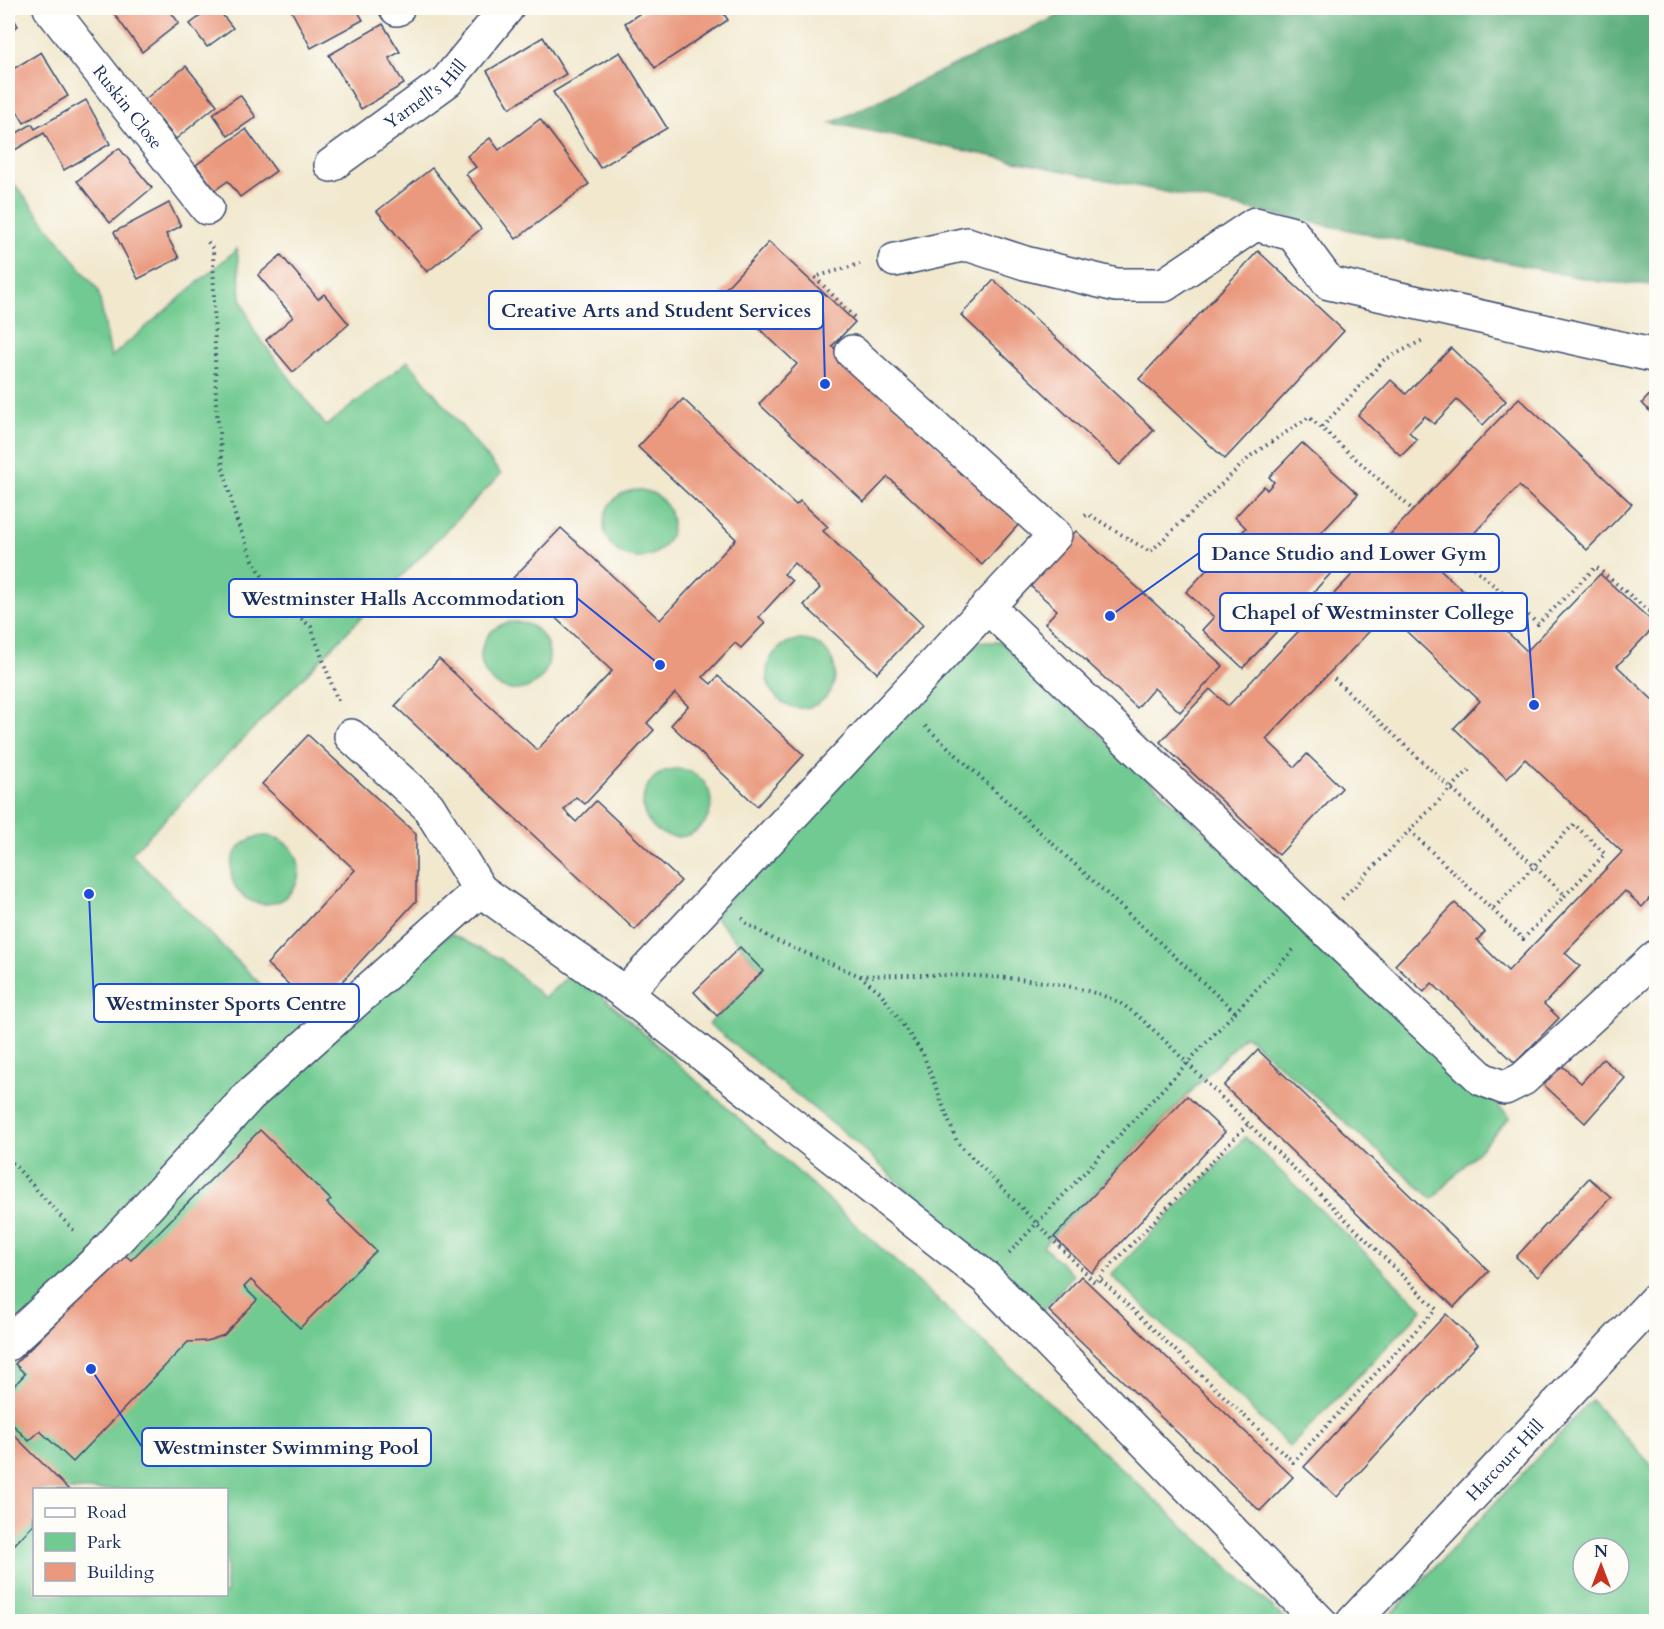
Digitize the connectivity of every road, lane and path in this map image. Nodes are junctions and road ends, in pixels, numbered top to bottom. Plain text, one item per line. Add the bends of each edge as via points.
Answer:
1 (50, 8) edge
2 (507, 8) edge
3 (331, 165) dead end
4 (207, 208) joint
5 (895, 260) joint
6 (1413, 336) dead end
7 (852, 352) joint
8 (1656, 356) edge
9 (1322, 426) junction
10 (1413, 510) dead end
11 (1055, 535) junction
12 (1456, 552) dead end
13 (989, 608) junction
14 (1656, 617) edge
15 (1334, 679) dead end
16 (900, 703) junction
17 (351, 736) joint
18 (1469, 770) dead end
19 (1450, 790) junction
20 (1410, 831) junction
21 (1534, 866) junction
22 (480, 890) junction
23 (721, 892) junction
24 (1566, 895) junction
25 (1492, 910) junction
26 (1320, 922) junction
27 (1652, 969) edge
28 (860, 976) junction
29 (625, 993) junction
30 (1235, 1012) junction
31 (1186, 1064) junction
32 (1248, 1124) junction
33 (8, 1158) edge
34 (1036, 1224) junction
35 (100, 1258) junction
36 (986, 1278) junction
37 (1099, 1278) junction
38 (1656, 1299) edge
39 (8, 1344) edge
40 (1320, 1622) edge
41 (1353, 1622) edge

1 - 4 street, Ruskin Close
2 - 3 street, Yarnell's Hill via 447,81
4 - 17 path via 196,226 213,249 216,404 223,468 236,519 253,561 272,593 311,627
5 - 7 path via 850,265 815,277 868,332
5 - 8 street via 967,244 1024,263 1116,285 1164,285 1256,224 1293,234 1329,283
6 - 9 path via 1423,340 1384,360
7 - 11 street
9 - 10 path
9 - 11 path via 1309,417 1252,455 1150,552 1088,514
11 - 13 street
12 - 14 path via 1538,624 1596,567
13 - 16 street
13 - 26 street
15 - 19 path
16 - 23 street
16 - 30 path
17 - 22 street via 428,806
18 - 19 path
19 - 20 path
19 - 21 path
20 - 25 path
20 - 26 path
21 - 24 path
21 - 24 path via 1574,824 1605,854
21 - 25 path
22 - 29 street
22 - 35 street via 249,1096
23 - 28 path via 747,924 809,956
23 - 29 street
24 - 25 path via 1523,939
26 - 27 street via 1482,1079 1505,1088 1523,1079
26 - 30 path
28 - 31 path via 916,974 1041,981 1087,992 1117,1001
28 - 34 path via 880,992 923,1054 957,1142
29 - 36 street
30 - 31 path
31 - 32 path
31 - 34 path
32 - 37 path
32 - 37 path via 1436,1309 1293,1462
33 - 35 path
34 - 36 path
34 - 37 path via 1095,1283
35 - 39 street
36 - 40 street
38 - 41 street, Harcourt Hill

